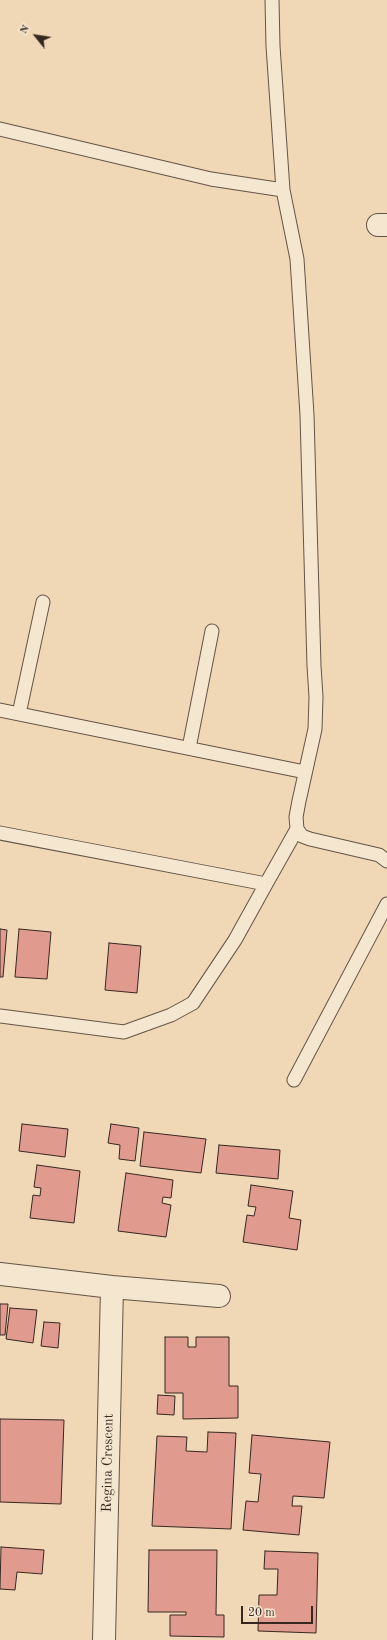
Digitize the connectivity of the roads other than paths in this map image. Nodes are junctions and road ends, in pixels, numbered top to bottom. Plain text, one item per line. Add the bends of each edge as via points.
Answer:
1 (272, 0) edge
2 (0, 129) edge
3 (283, 190) junction
4 (43, 602) dead end
5 (212, 631) dead end
6 (0, 710) edge
7 (19, 714) junction
8 (189, 748) junction
9 (305, 772) junction
10 (297, 829) junction
11 (0, 833) edge
12 (387, 861) edge
13 (266, 884) junction
14 (387, 904) edge
15 (0, 1016) edge
16 (294, 1080) dead end
17 (0, 1274) edge
18 (112, 1286) junction
19 (219, 1296) dead end
20 (104, 1640) edge

1 - 3 lane
2 - 3 lane via 211,180
3 - 9 lane via 297,259 307,415 316,697 315,729
4 - 7 lane
5 - 8 lane
6 - 7 lane
7 - 8 lane
8 - 9 lane
9 - 10 lane via 297,811
10 - 12 lane via 302,836 310,839 379,855
10 - 13 lane
11 - 13 lane
13 - 15 lane via 235,940 193,1003 171,1015 124,1032
14 - 16 lane
17 - 18 street
18 - 19 street
18 - 20 street, Regina Crescent

